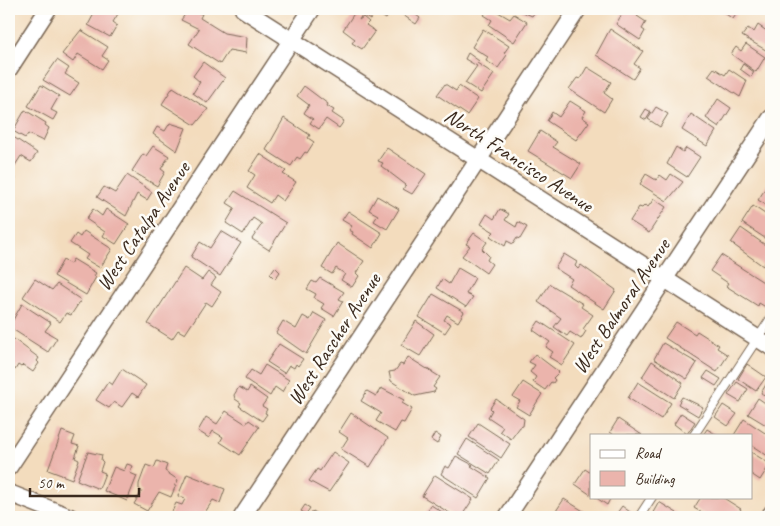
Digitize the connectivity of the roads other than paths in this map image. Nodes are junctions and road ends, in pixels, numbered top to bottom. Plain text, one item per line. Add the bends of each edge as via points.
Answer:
1 (48, 9) edge
2 (244, 9) edge
3 (312, 9) edge
4 (578, 9) edge
5 (292, 40) junction
6 (9, 69) edge
7 (771, 118) edge
8 (478, 159) junction
9 (665, 279) junction
10 (771, 318) edge
11 (764, 343) edge
12 (695, 434) edge
13 (9, 466) edge
14 (9, 494) edge
15 (651, 498) edge
16 (70, 517) edge
17 (242, 517) edge
18 (507, 517) edge
19 (639, 517) edge

1 - 6 street
2 - 5 street, North Francisco Avenue
3 - 5 street, West Catalpa Avenue
4 - 8 street, West Rascher Avenue
5 - 8 street, North Francisco Avenue
5 - 13 street, West Catalpa Avenue
7 - 9 street, West Balmoral Avenue
8 - 9 street, North Francisco Avenue
8 - 17 street, West Rascher Avenue
9 - 11 street, North Francisco Avenue
9 - 18 street, West Balmoral Avenue
10 - 11 lane
11 - 12 lane
14 - 16 street
15 - 19 lane

